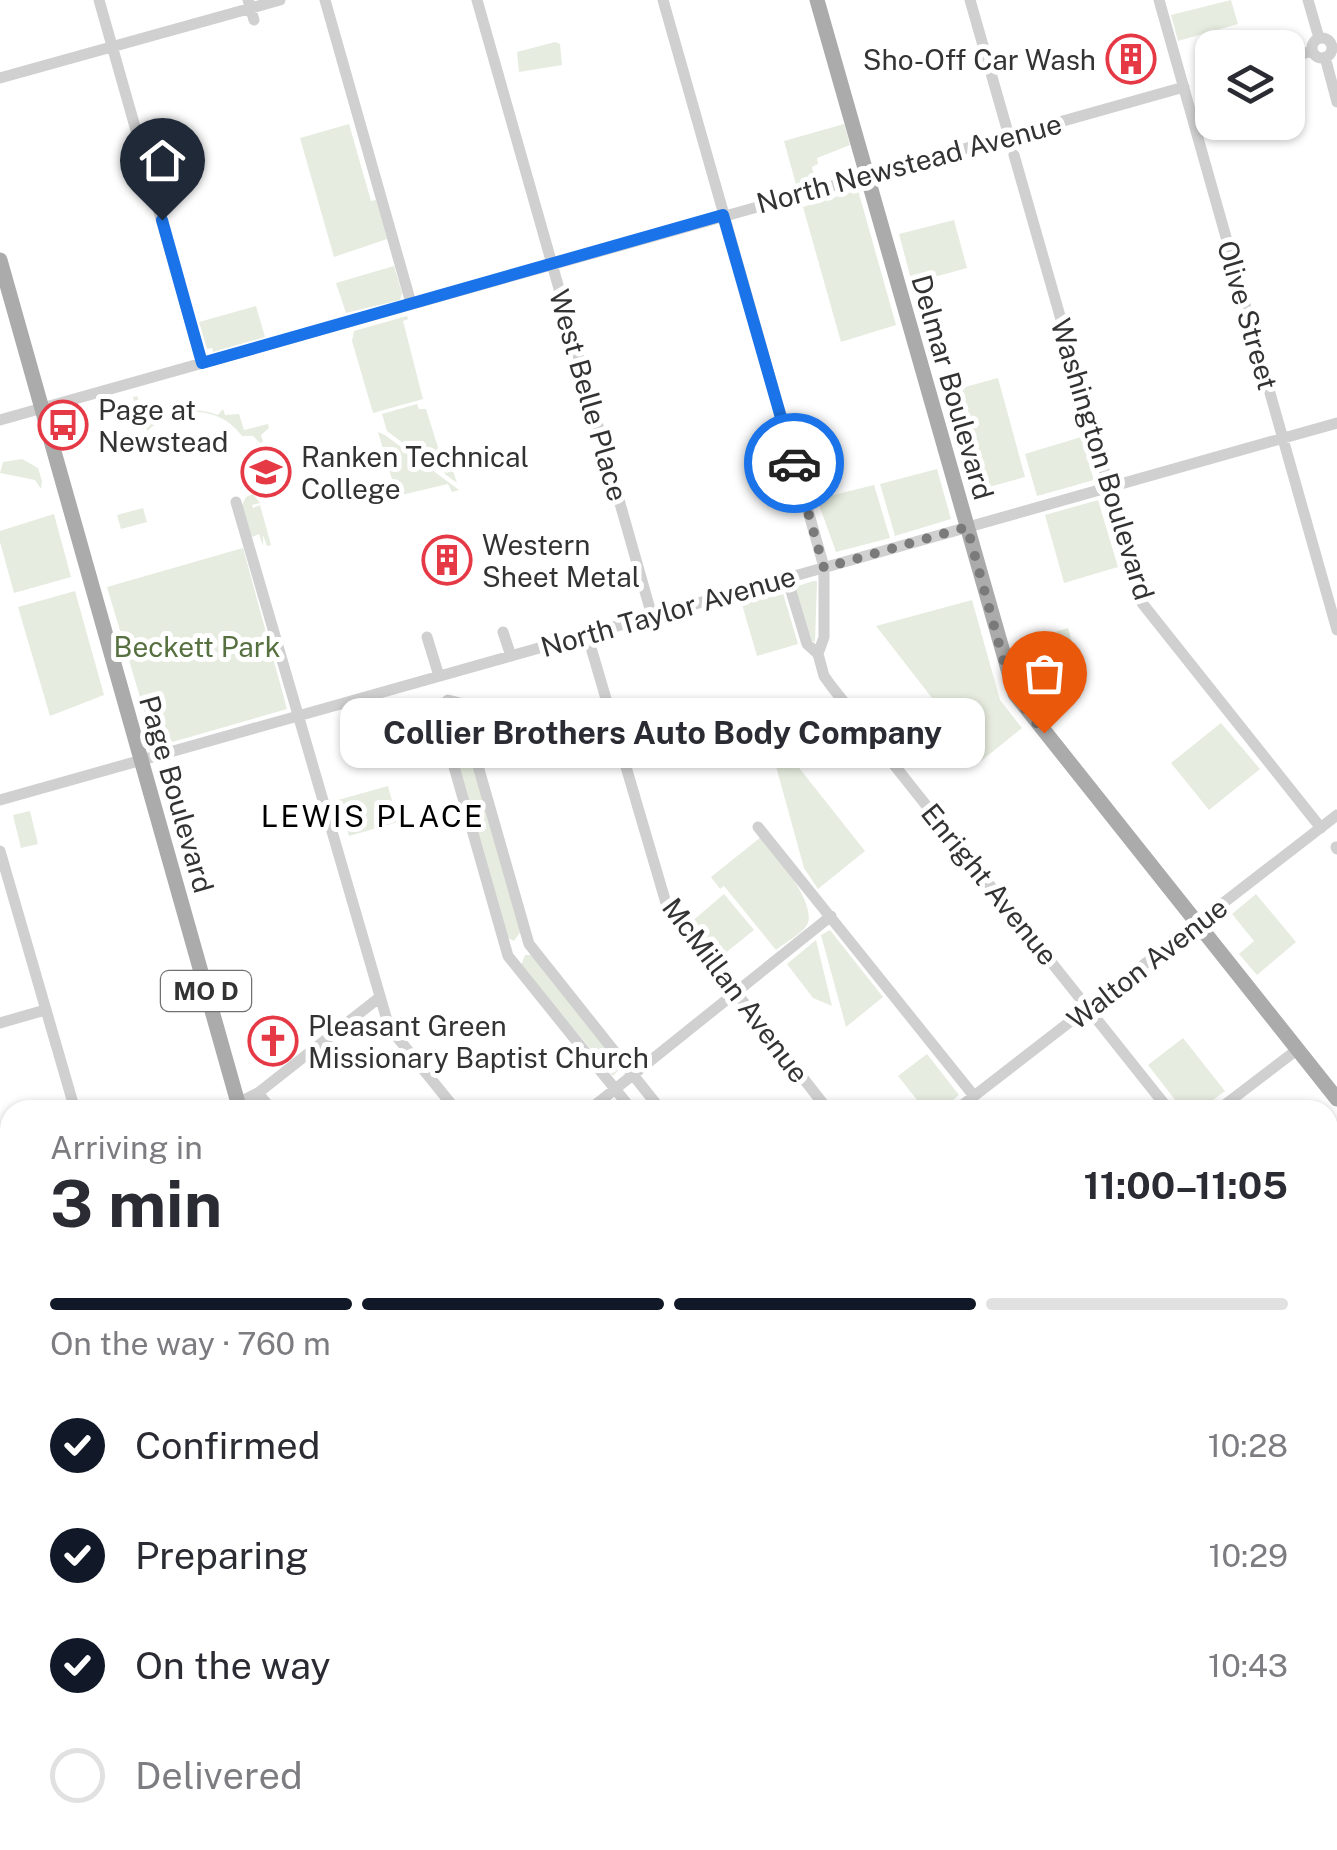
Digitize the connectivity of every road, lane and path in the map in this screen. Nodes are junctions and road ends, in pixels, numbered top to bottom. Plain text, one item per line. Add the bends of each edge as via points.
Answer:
1 (99, 0) edge
2 (280, 0) edge
3 (325, 0) edge
4 (478, 0) edge
5 (663, 0) edge
6 (817, 0) edge
7 (970, 0) edge
8 (1160, 0) edge
9 (1308, 0) edge
10 (250, 9) edge
11 (1319, 38) junction
12 (112, 47) junction
13 (1331, 49) edge
14 (1312, 50) junction
15 (1305, 52) edge
16 (0, 78) edge
17 (1184, 87) junction
18 (1337, 102) edge
19 (1008, 136) junction
20 (1014, 155) dead end
21 (866, 174) junction
22 (723, 215) junction
23 (0, 260) edge
24 (552, 263) junction
25 (412, 303) junction
26 (202, 363) junction
27 (42, 408) junction
28 (0, 420) edge
29 (1337, 423) edge
30 (1283, 438) junction
31 (1107, 487) junction
32 (236, 502) dead end
33 (967, 527) junction
34 (824, 568) junction
35 (788, 578) junction
36 (652, 616) junction
37 (1337, 630) edge
38 (504, 632) dead end
39 (587, 634) junction
40 (428, 637) dead end
41 (818, 654) junction
42 (511, 656) junction
43 (439, 676) junction
44 (300, 715) junction
45 (141, 760) junction
46 (0, 800) edge
47 (1337, 815) edge
48 (758, 827) dead end
49 (1321, 828) junction
50 (0, 851) edge
51 (830, 916) junction
52 (1197, 924) junction
53 (529, 944) junction
54 (508, 956) junction
55 (735, 993) junction
56 (380, 997) junction
57 (1089, 1009) junction
58 (45, 1010) junction
59 (0, 1023) edge
60 (1298, 1050) junction
61 (632, 1075) junction
62 (615, 1089) junction
63 (258, 1093) junction
64 (974, 1096) junction
65 (72, 1100) edge
66 (237, 1100) edge
67 (248, 1100) edge
68 (264, 1100) edge
69 (448, 1100) edge
70 (601, 1100) edge
71 (624, 1100) edge
72 (653, 1100) edge
73 (820, 1100) edge
74 (969, 1100) edge
75 (1161, 1100) edge
76 (1231, 1100) edge
77 (1337, 1100) edge

1 - 12 street
2 - 10 street
3 - 25 street
4 - 24 street, West Belle Place
5 - 22 street
6 - 21 main road, Delmar Boulevard
7 - 19 street
8 - 17 street, Olive Street
9 - 11 street
10 - 12 street
11 - 13 street
11 - 14 street
12 - 16 street
12 - 26 street
13 - 14 street via 1319,57
13 - 18 street
14 - 15 street
17 - 19 street, North Newstead Avenue
17 - 30 street, Olive Street
19 - 21 street, North Newstead Avenue
20 - 31 street, Washington Boulevard
21 - 22 street, North Newstead Avenue
21 - 33 main road, Delmar Boulevard
22 - 24 street, North Newstead Avenue
22 - 34 street
23 - 27 main road, Page Boulevard / MO D
24 - 25 street, North Newstead Avenue
24 - 36 street, West Belle Place
25 - 26 street, North Newstead Avenue
26 - 27 street, North Newstead Avenue
27 - 28 street, North Newstead Avenue
27 - 45 main road, Page Boulevard / MO D
29 - 30 street, North Taylor Avenue
30 - 31 street, North Taylor Avenue
30 - 37 street, Olive Street
31 - 33 street, North Taylor Avenue
31 - 49 street, Washington Boulevard via 1142,603
32 - 44 street
33 - 34 street, North Taylor Avenue
33 - 52 main road, Delmar Boulevard via 1015,694
34 - 35 street, North Taylor Avenue
34 - 41 street
35 - 36 street, North Taylor Avenue
35 - 41 street, Enright Avenue via 807,644
36 - 39 street, North Taylor Avenue
38 - 42 street
39 - 42 street, North Taylor Avenue
39 - 55 street, McMillan Avenue via 666,904
40 - 43 street
41 - 57 street, Enright Avenue via 832,687
42 - 43 street, North Taylor Avenue
43 - 44 street, North Taylor Avenue
44 - 45 street, North Taylor Avenue
44 - 56 street
45 - 46 street, North Taylor Avenue
45 - 66 main road, Page Boulevard / MO D
47 - 49 street, Walton Avenue
48 - 51 street
49 - 52 street, Walton Avenue
50 - 58 street
51 - 55 street
51 - 64 street
52 - 57 street, Walton Avenue
52 - 60 main road, Delmar Boulevard
53 - 54 street
53 - 54 street via 460,703 448,700 439,714
53 - 61 street
54 - 62 street
55 - 61 street
55 - 73 street, McMillan Avenue
56 - 63 street
56 - 69 street via 390,1027
57 - 64 street, Walton Avenue
57 - 75 street, Enright Avenue
58 - 59 street
58 - 65 street
60 - 76 street
60 - 77 main road, Delmar Boulevard
61 - 62 street
61 - 72 street
62 - 70 street
62 - 71 street
63 - 67 street
63 - 68 street
64 - 74 street, Walton Avenue

